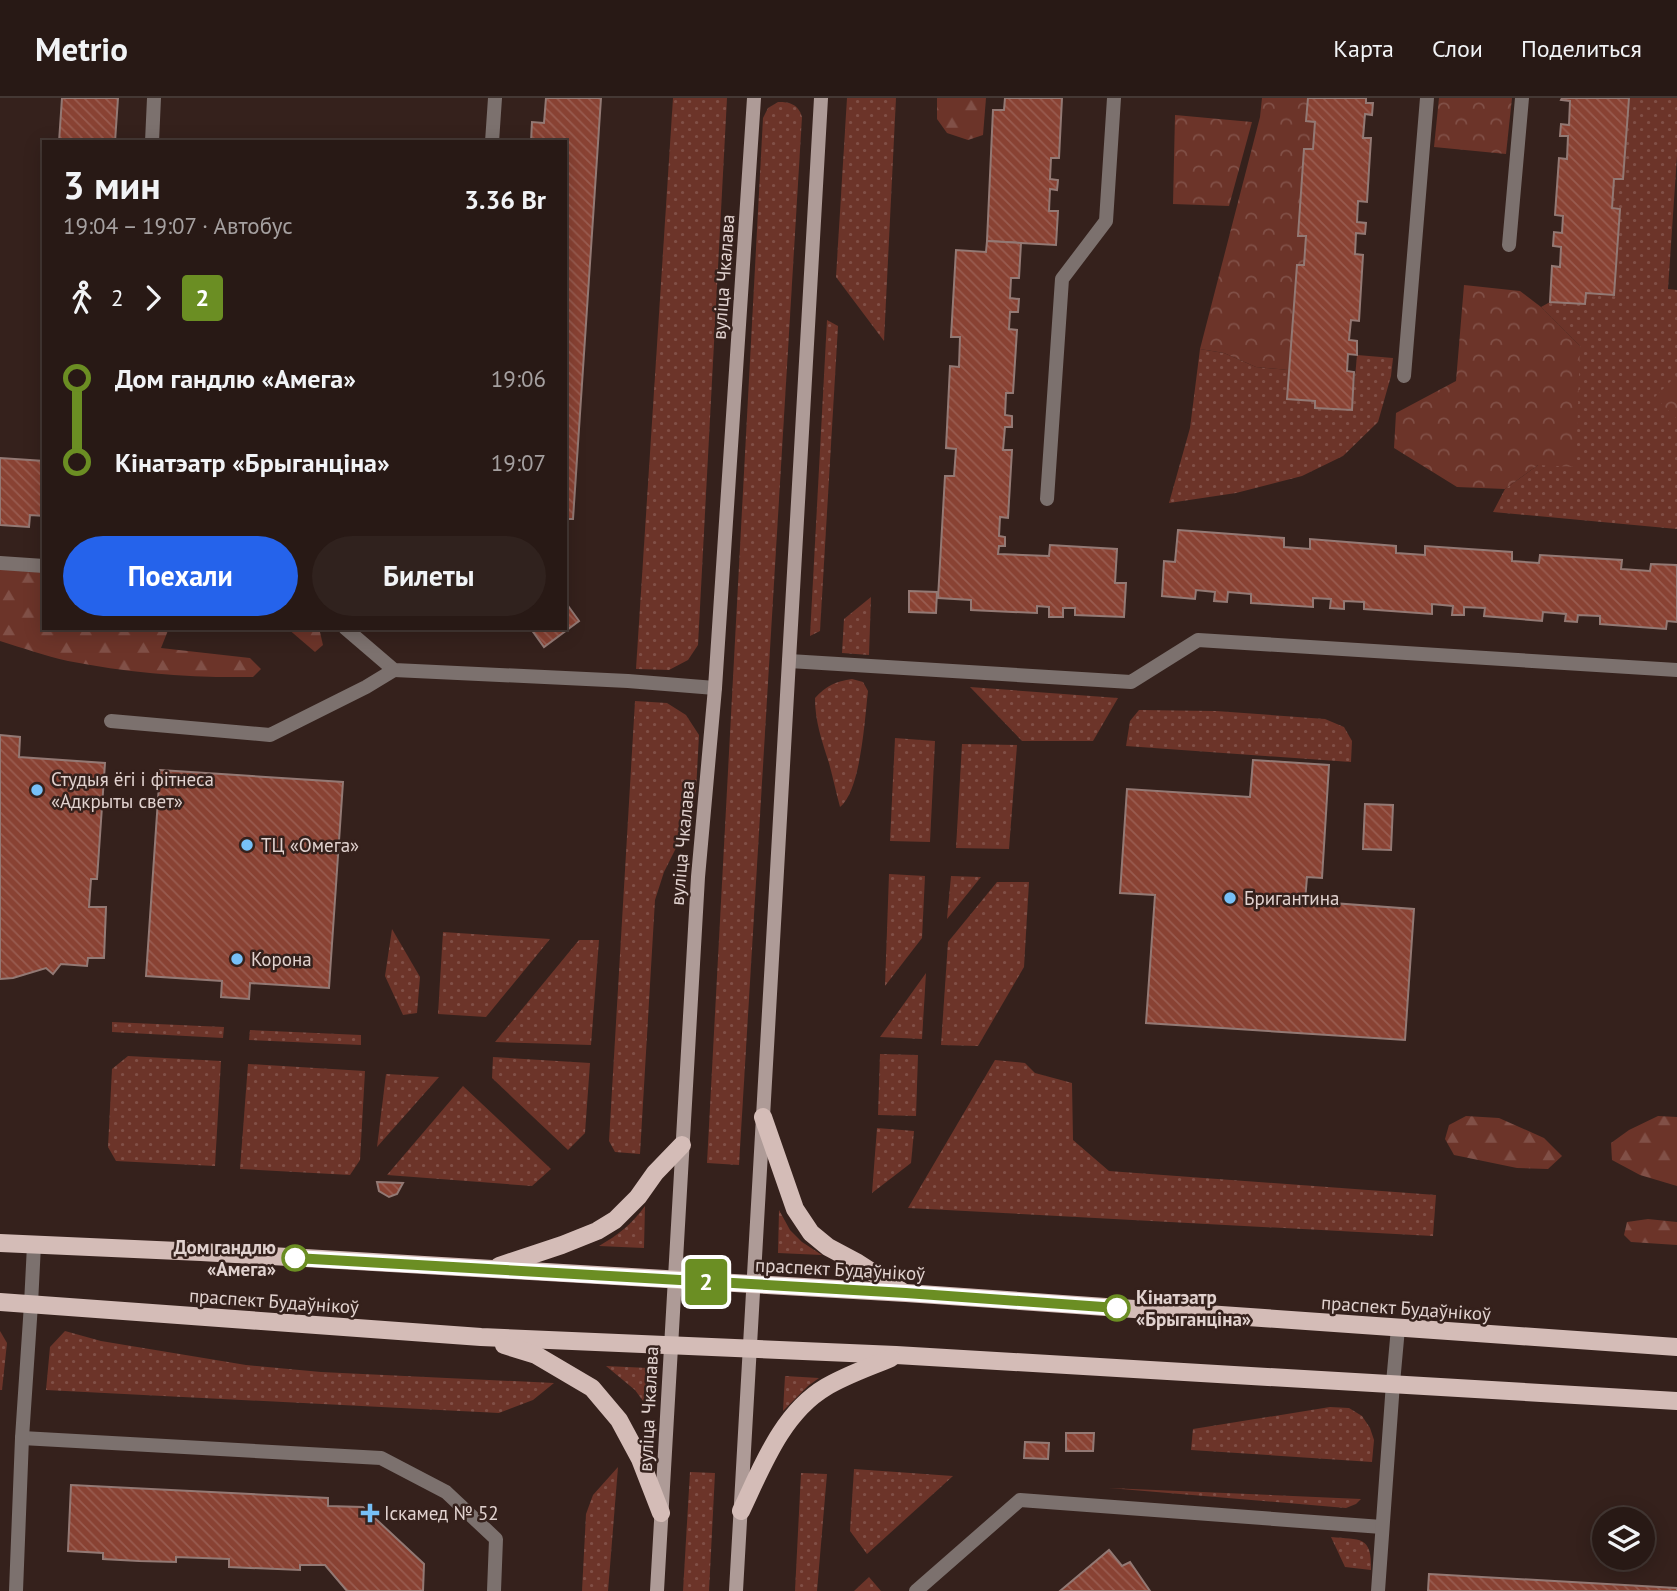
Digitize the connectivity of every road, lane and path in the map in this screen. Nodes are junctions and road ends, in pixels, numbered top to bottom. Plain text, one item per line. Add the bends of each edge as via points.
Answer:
1 (154, 98) edge
2 (495, 98) edge
3 (754, 98) edge
4 (764, 98) edge
5 (807, 98) edge
6 (821, 98) edge
7 (1114, 98) edge
8 (1427, 98) edge
9 (1522, 98) edge
10 (753, 118) junction
11 (820, 121) junction
12 (152, 140) edge
13 (492, 140) edge
14 (1510, 244) dead end
15 (1404, 376) dead end
16 (1047, 499) dead end
17 (0, 563) edge
18 (42, 566) edge
19 (347, 630) edge
20 (789, 661) junction
21 (394, 670) junction
22 (1677, 670) edge
23 (715, 688) junction
24 (111, 721) dead end
25 (763, 1118) junction
26 (682, 1145) junction
27 (0, 1243) edge
28 (34, 1245) junction
29 (489, 1270) junction
30 (674, 1280) junction
31 (753, 1285) junction
32 (906, 1293) junction
33 (0, 1302) edge
34 (31, 1304) junction
35 (1398, 1328) junction
36 (481, 1337) junction
37 (671, 1346) junction
38 (1677, 1347) edge
39 (750, 1349) junction
40 (896, 1355) junction
41 (1393, 1384) junction
42 (1677, 1401) edge
43 (22, 1438) junction
44 (741, 1511) junction
45 (661, 1513) junction
46 (1382, 1527) junction
47 (16, 1591) edge
48 (494, 1591) edge
49 (657, 1591) edge
50 (736, 1591) edge
51 (916, 1591) edge
52 (1378, 1591) edge

1 - 12 street
2 - 13 street
3 - 10 main road, вуліца Чкалава
4 - 10 main road
5 - 11 main road
6 - 11 main road
7 - 16 street via 1106,221 1062,279
8 - 15 street
9 - 14 street
10 - 23 main road, вуліца Чкалава
11 - 20 main road
17 - 18 street
19 - 21 street
20 - 22 street via 1131,682 1198,640
20 - 25 main road
21 - 23 street
21 - 24 street via 270,735
23 - 26 main road, вуліца Чкалава
25 - 31 main road
25 - 32 main road via 794,1209 811,1233
26 - 29 main road via 615,1220 562,1245
26 - 30 main road, вуліца Чкалава
27 - 28 main road, праспект Будаўнікоў
28 - 29 main road, праспект Будаўнікоў
28 - 34 street
29 - 30 main road, праспект Будаўнікоў
30 - 31 main road, праспект Будаўнікоў
30 - 37 main road, вуліца Чкалава
31 - 32 main road, праспект Будаўнікоў
31 - 39 main road
32 - 35 main road, праспект Будаўнікоў
33 - 34 main road, праспект Будаўнікоў
34 - 36 main road, праспект Будаўнікоў
34 - 43 street
35 - 38 main road, праспект Будаўнікоў
35 - 41 street
36 - 37 main road, праспект Будаўнікоў
36 - 45 main road via 536,1355 592,1388 619,1420
37 - 39 main road, праспект Будаўнікоў
37 - 45 main road, вуліца Чкалава
39 - 40 main road, праспект Будаўнікоў
39 - 44 main road
40 - 41 main road, праспект Будаўнікоў
40 - 44 main road via 826,1387 794,1413
41 - 42 main road, праспект Будаўнікоў
41 - 46 street
43 - 47 street
43 - 48 street via 381,1458 446,1492 496,1539
44 - 50 main road
45 - 49 main road, вуліца Чкалава
46 - 51 street via 1020,1500
46 - 52 street

